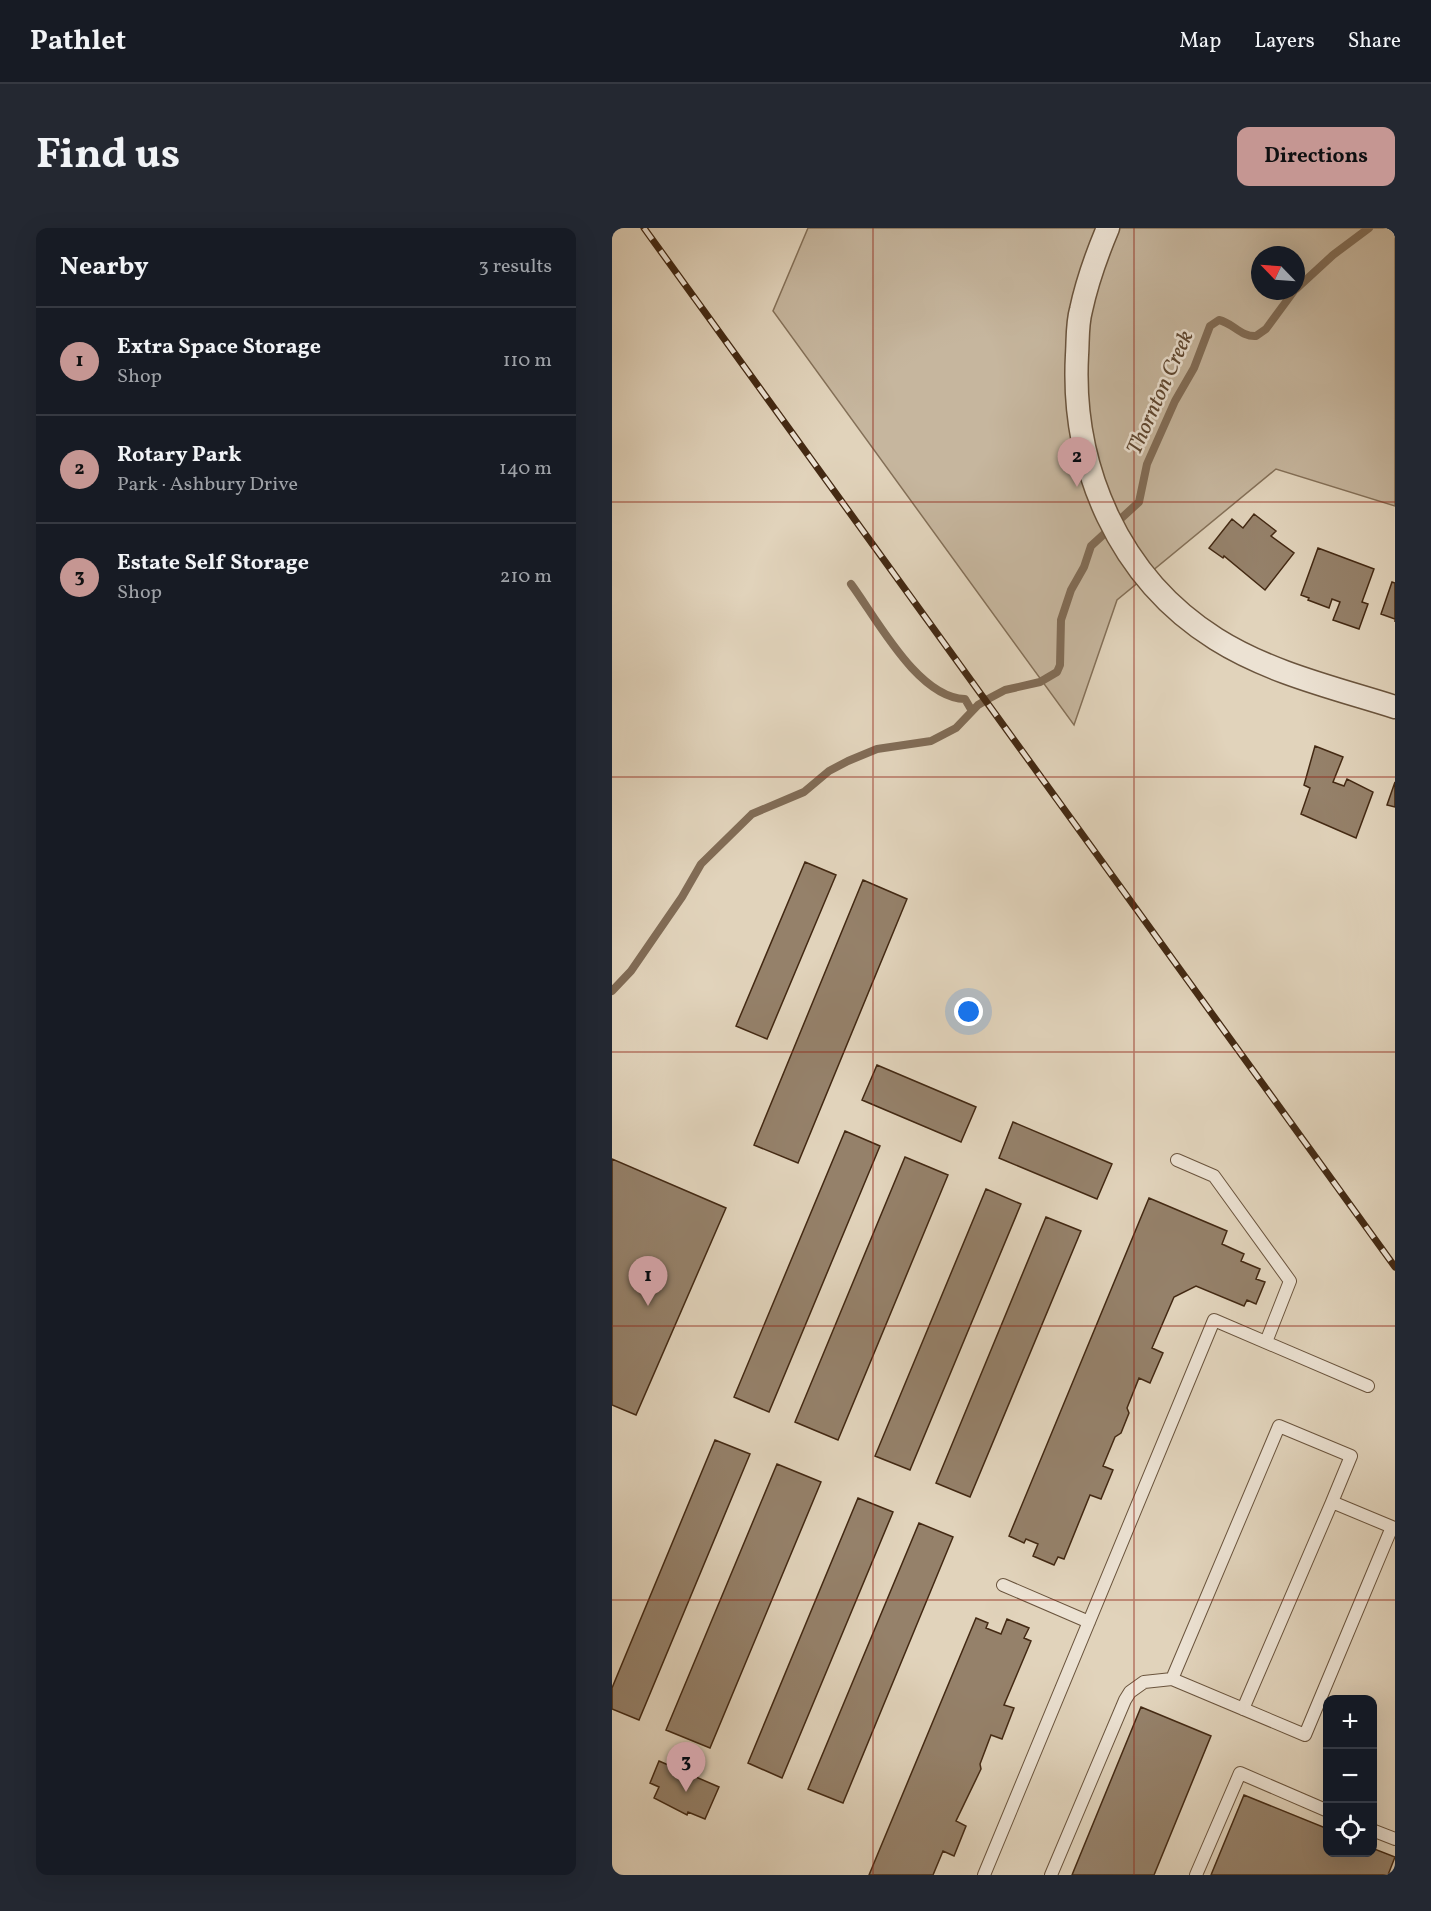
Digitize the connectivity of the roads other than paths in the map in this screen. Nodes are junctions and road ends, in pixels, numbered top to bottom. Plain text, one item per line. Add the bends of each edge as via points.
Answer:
1 (1108, 228) edge
2 (1395, 707) edge
3 (1177, 1160) dead end
4 (1266, 1342) junction
5 (1368, 1386) dead end
6 (1332, 1502) junction
7 (1003, 1585) dead end
8 (1089, 1622) junction
9 (1172, 1679) junction
10 (1243, 1709) junction
11 (1323, 1808) edge
12 (1377, 1832) edge
13 (1395, 1839) edge
14 (984, 1875) edge
15 (1051, 1875) edge
16 (1196, 1875) edge

1 - 2 street via 1080,312 1076,379 1085,456 1103,511 1118,539 1159,592 1216,639 1271,667
3 - 4 lane via 1214,1176 1290,1281
4 - 5 lane
4 - 8 lane via 1214,1320
6 - 9 lane via 1351,1456 1279,1426
6 - 10 lane
6 - 10 lane via 1392,1527 1305,1735
7 - 8 lane
8 - 14 lane
9 - 10 lane
9 - 15 lane via 1144,1682 1125,1700
11 - 16 lane via 1240,1773
12 - 13 lane

